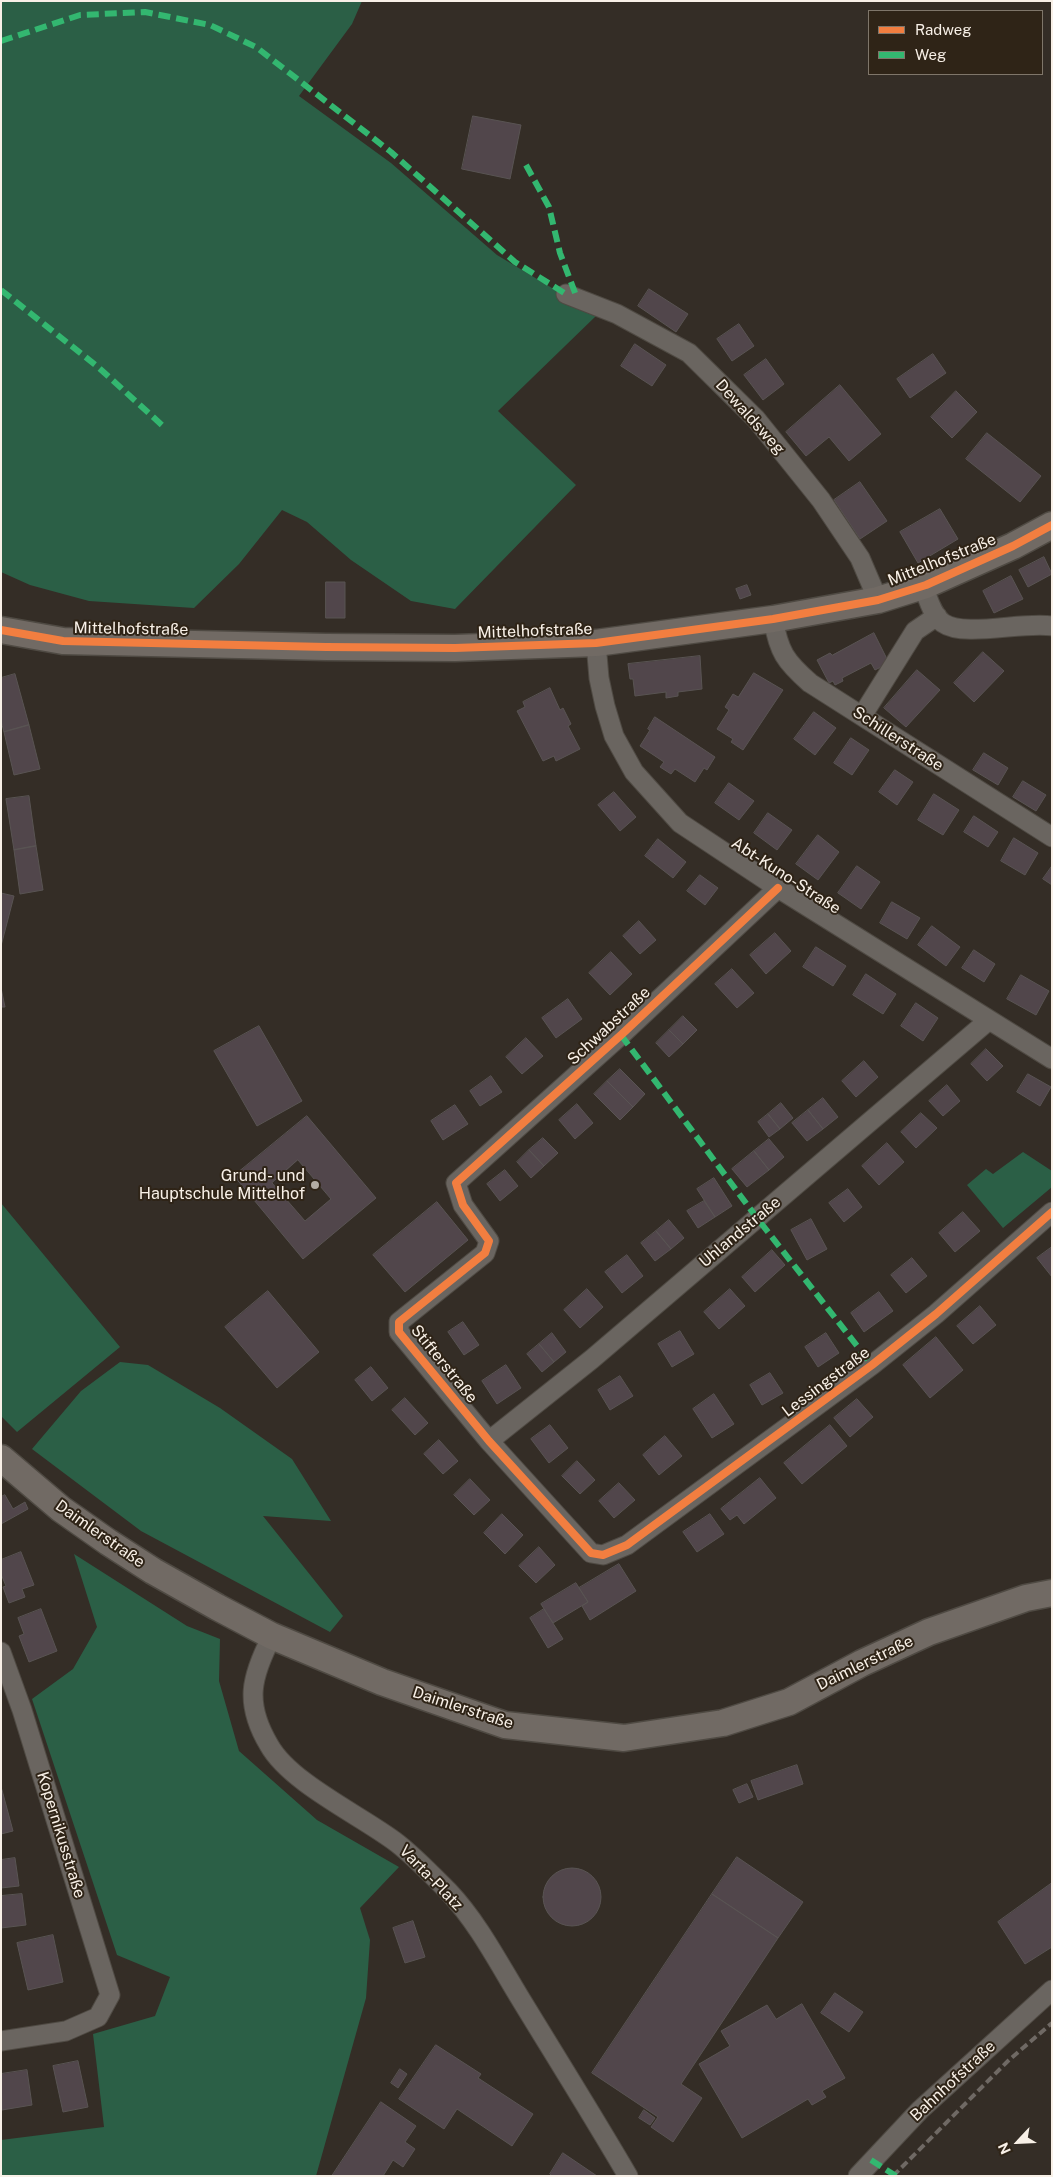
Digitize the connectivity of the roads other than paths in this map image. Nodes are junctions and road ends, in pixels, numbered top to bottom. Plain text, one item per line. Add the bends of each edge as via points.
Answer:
1 (566, 294) dead end
2 (1052, 525) edge
3 (923, 586) junction
4 (878, 600) junction
5 (937, 616) junction
6 (773, 618) junction
7 (1052, 626) edge
8 (1, 630) edge
9 (596, 643) junction
10 (862, 716) junction
11 (1052, 837) edge
12 (778, 888) junction
13 (989, 1020) junction
14 (1052, 1059) edge
15 (456, 1183) joint
16 (1052, 1212) edge
17 (489, 1441) junction
18 (1, 1458) edge
19 (603, 1555) joint
20 (1052, 1593) edge
21 (272, 1636) junction
22 (1, 1652) edge
23 (1052, 1990) edge
24 (1, 2041) edge
25 (628, 2176) edge
26 (858, 2176) edge

1 - 4 street, Dewaldsweg via 618,314 689,352 756,419 822,500 860,558
2 - 3 main road, Mittelhofstraße
3 - 4 main road, Mittelhofstraße
3 - 5 street
4 - 6 main road, Mittelhofstraße
5 - 7 street via 944,624 958,628 982,629 1037,623
5 - 10 street via 915,631
6 - 9 main road, Mittelhofstraße
6 - 10 street, Schillerstraße via 780,650 792,667 810,683
8 - 9 main road, Mittelhofstraße via 63,641 326,648
9 - 12 street, Abt-Kuno-Straße via 605,706 614,736 634,772 680,822
10 - 11 street, Schillerstraße
12 - 13 street, Abt-Kuno-Straße
12 - 15 street, Schwabstraße
13 - 14 street, Abt-Kuno-Straße
13 - 17 street, Uhlandstraße via 592,1359
15 - 17 street, Stifterstraße via 464,1205 489,1241 485,1253 399,1322 399,1332
16 - 19 street, Lessingstraße via 936,1314 872,1365 628,1545
17 - 19 street, Stifterstraße via 591,1552
18 - 21 main road, Daimlerstraße via 61,1510 108,1542 153,1571
20 - 21 main road, Daimlerstraße via 1026,1598 929,1632 789,1702 723,1723 624,1738 505,1725 382,1682
21 - 25 street, Varta-Platz via 257,1665 252,1700 260,1730 270,1748 280,1761 308,1784 397,1844 450,1893 495,1953
22 - 24 street, Kopernikusstraße via 110,1995 98,2017 66,2031
23 - 26 street, Bahnhofstraße via 920,2110

